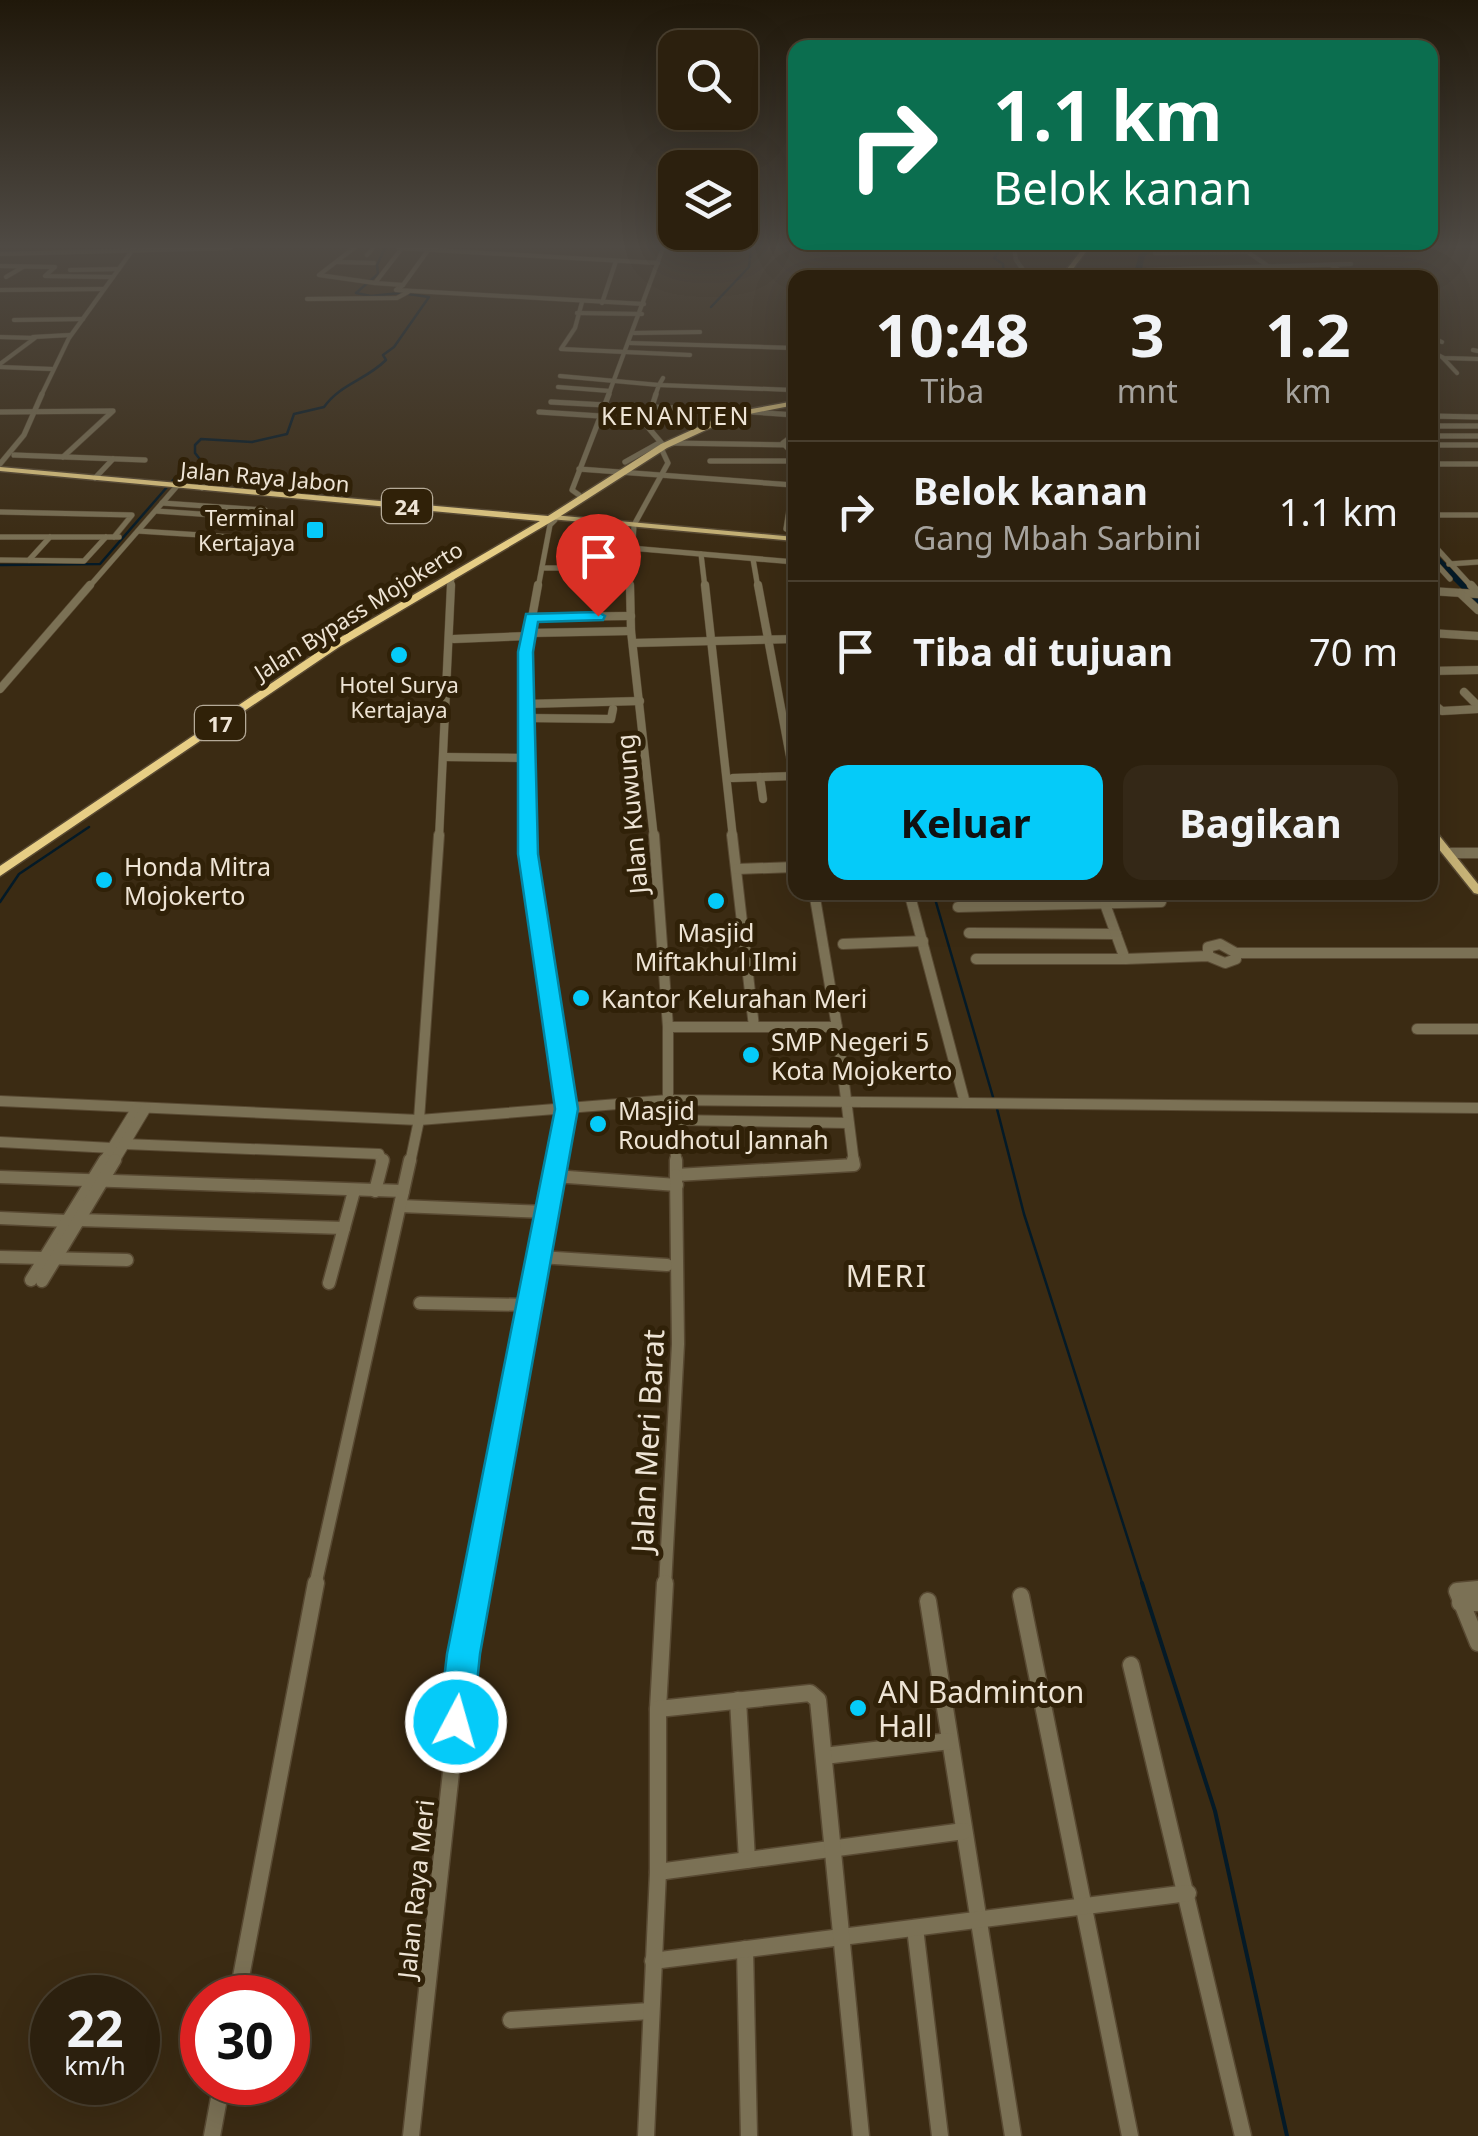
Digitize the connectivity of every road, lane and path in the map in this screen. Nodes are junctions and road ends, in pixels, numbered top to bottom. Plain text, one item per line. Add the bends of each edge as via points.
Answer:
1 (21, 348) edge
2 (63, 348) edge
3 (562, 348) edge
4 (628, 348) edge
5 (0, 352) edge
6 (15, 353) junction
7 (626, 353) junction
8 (690, 354) dead end
9 (1438, 356) edge
10 (1442, 358) junction
11 (1465, 359) junction
12 (1478, 359) edge
13 (0, 365) edge
14 (52, 368) junction
15 (1478, 369) edge
16 (1457, 373) dead end
17 (560, 376) dead end
18 (614, 380) junction
19 (661, 382) junction
20 (558, 388) dead end
21 (788, 390) edge
22 (610, 391) junction
23 (551, 402) dead end
24 (604, 404) junction
25 (788, 405) edge
26 (650, 408) junction
27 (32, 411) junction
28 (0, 412) edge
29 (540, 412) dead end
30 (750, 412) junction
31 (788, 415) edge
32 (600, 416) junction
33 (1438, 416) edge
34 (1457, 416) junction
35 (1478, 416) edge
36 (1438, 426) edge
37 (1467, 426) junction
38 (1478, 426) edge
39 (1438, 437) edge
40 (1477, 439) edge
41 (1438, 443) edge
42 (788, 444) edge
43 (663, 445) junction
44 (14, 456) junction
45 (63, 458) junction
46 (788, 458) edge
47 (113, 459) junction
48 (146, 460) dead end
49 (710, 461) dead end
50 (736, 461) junction
51 (625, 462) dead end
52 (1438, 464) edge
53 (1478, 464) edge
54 (0, 468) edge
55 (221, 469) dead end
56 (579, 470) junction
57 (619, 473) junction
58 (661, 476) junction
59 (95, 478) junction
60 (738, 482) junction
61 (172, 485) junction
62 (788, 486) edge
63 (202, 488) junction
64 (590, 491) junction
65 (578, 495) junction
66 (162, 503) junction
67 (264, 510) dead end
68 (0, 512) edge
69 (156, 512) junction
70 (1478, 515) edge
71 (214, 516) dead end
72 (1438, 516) edge
73 (788, 518) edge
74 (544, 519) junction
75 (634, 525) junction
76 (786, 529) dead end
77 (123, 536) junction
78 (0, 537) edge
79 (50, 537) junction
80 (248, 538) dead end
81 (788, 538) edge
82 (630, 548) junction
83 (1438, 551) edge
84 (700, 554) junction
85 (753, 559) junction
86 (0, 560) edge
87 (29, 560) junction
88 (788, 562) edge
89 (1478, 562) edge
90 (1449, 564) junction
91 (1438, 565) edge
92 (542, 568) junction
93 (602, 568) dead end
94 (453, 574) junction
95 (1450, 578) dead end
96 (1462, 578) junction
97 (1478, 578) edge
98 (1438, 592) edge
99 (1462, 593) junction
100 (1477, 594) edge
101 (1478, 610) edge
102 (631, 616) junction
103 (532, 617) junction
104 (631, 631) junction
105 (1438, 634) edge
106 (529, 635) junction
107 (1478, 636) edge
108 (788, 638) edge
109 (454, 639) dead end
110 (770, 639) junction
111 (711, 641) junction
112 (633, 644) junction
113 (1438, 670) edge
114 (1478, 670) edge
115 (0, 689) edge
116 (1464, 692) dead end
117 (640, 700) junction
118 (1438, 708) edge
119 (1478, 708) edge
120 (613, 709) dead end
121 (526, 711) junction
122 (788, 744) edge
123 (445, 757) junction
124 (526, 758) junction
125 (760, 777) junction
126 (732, 778) dead end
127 (788, 779) edge
128 (764, 798) dead end
129 (1440, 847) edge
130 (1478, 853) edge
131 (788, 867) edge
132 (737, 869) junction
133 (0, 872) edge
134 (1478, 891) edge
135 (815, 900) edge
136 (911, 900) edge
137 (1161, 902) dead end
138 (1105, 904) junction
139 (958, 907) dead end
140 (969, 933) dead end
141 (1116, 934) junction
142 (923, 942) junction
143 (843, 944) dead end
144 (1478, 953) edge
145 (1236, 954) junction
146 (1208, 956) junction
147 (1126, 958) junction
148 (976, 959) dead end
149 (668, 1027) junction
150 (754, 1027) junction
151 (837, 1027) junction
152 (1478, 1028) edge
153 (1416, 1029) dead end
154 (0, 1100) edge
155 (671, 1101) junction
156 (846, 1102) junction
157 (970, 1103) junction
158 (142, 1108) junction
159 (1478, 1108) edge
160 (567, 1109) junction
161 (419, 1120) junction
162 (675, 1120) junction
163 (848, 1123) junction
164 (0, 1142) edge
165 (118, 1146) junction
166 (554, 1176) junction
167 (0, 1177) edge
168 (677, 1180) junction
169 (97, 1181) junction
170 (354, 1191) junction
171 (375, 1191) junction
172 (402, 1199) junction
173 (547, 1212) junction
174 (0, 1218) edge
175 (72, 1220) junction
176 (344, 1228) junction
177 (0, 1257) edge
178 (50, 1257) junction
179 (539, 1257) junction
180 (127, 1260) dead end
181 (667, 1265) dead end
182 (36, 1280) dead end
183 (330, 1283) dead end
184 (420, 1303) dead end
185 (528, 1306) junction
186 (1478, 1589) edge
187 (1021, 1596) dead end
188 (928, 1601) dead end
189 (1460, 1603) junction
190 (1478, 1603) edge
191 (1478, 1644) edge
192 (1131, 1665) dead end
193 (738, 1700) junction
194 (658, 1709) junction
195 (950, 1741) junction
196 (824, 1756) junction
197 (964, 1832) junction
198 (832, 1849) junction
199 (747, 1860) junction
200 (658, 1872) junction
201 (1188, 1893) junction
202 (1085, 1906) junction
203 (978, 1920) junction
204 (915, 1928) junction
205 (841, 1937) junction
206 (745, 1949) junction
207 (653, 1961) junction
208 (241, 1975) edge
209 (650, 2011) junction
210 (511, 2020) dead end
211 (218, 2105) edge
212 (212, 2136) edge
213 (412, 2136) edge
214 (646, 2136) edge
215 (749, 2136) edge
216 (861, 2136) edge
217 (940, 2136) edge
218 (1013, 2136) edge
219 (1130, 2136) edge
220 (1244, 2136) edge

1 - 6 street
2 - 14 street
3 - 7 street
4 - 7 street
5 - 6 street
6 - 13 street
7 - 8 street
7 - 18 street
9 - 10 street
10 - 11 street
10 - 16 street
11 - 12 street
11 - 15 street
13 - 14 street
14 - 27 street
17 - 18 street
18 - 19 street
18 - 22 street
19 - 21 street
19 - 26 street
20 - 22 street
22 - 24 street
23 - 24 street
24 - 32 street
25 - 30 highway, Jalan Bypass Mojokerto / 17
26 - 30 street
26 - 43 street via 646,428
27 - 28 street
27 - 44 street
27 - 45 street via 114,410
29 - 32 street
30 - 31 street
30 - 43 highway, Jalan Bypass Mojokerto / 17
32 - 56 street
33 - 34 street
34 - 35 street
34 - 37 street
36 - 37 street
37 - 38 street
37 - 40 street
39 - 40 street
40 - 41 street
42 - 43 street
43 - 51 street
43 - 57 highway, Jalan Bypass Mojokerto / 17
43 - 58 street via 669,460
44 - 45 street
44 - 54 street
45 - 47 street
46 - 50 street
47 - 48 street
47 - 59 street
49 - 50 street
50 - 60 street
52 - 53 street
54 - 59 highway, Jalan Raya Jabon / 24
55 - 63 street
56 - 57 street
56 - 65 street via 572,490
57 - 58 street
57 - 64 highway, Jalan Bypass Mojokerto / 17
58 - 60 street
58 - 75 street, Jalan Kuwung
59 - 61 highway, Jalan Raya Jabon / 24
60 - 62 street
61 - 63 highway, Jalan Raya Jabon / 24
61 - 66 street
63 - 74 highway, Jalan Raya Jabon / 24
64 - 65 highway, Jalan Bypass Mojokerto / 17
64 - 74 highway, Jalan Bypass Mojokerto / 17
65 - 74 highway, Jalan Bypass Mojokerto / 17
66 - 67 street
66 - 69 street
68 - 77 street via 132,515
69 - 71 street
69 - 77 street
70 - 72 street
73 - 76 street
74 - 75 main road
74 - 92 street, Jalan Raya Meri
74 - 94 highway, Jalan Bypass Mojokerto / 17
75 - 81 main road
75 - 82 street, Jalan Kuwung
77 - 79 street
77 - 80 street
77 - 87 street via 84,561
77 - 115 street
78 - 79 street
79 - 87 street
82 - 84 street
82 - 102 street, Jalan Kuwung
83 - 90 street
84 - 85 street
84 - 111 street
85 - 88 street
85 - 110 street
86 - 87 street
89 - 90 street
90 - 96 street
91 - 95 street
92 - 93 street
92 - 103 street, Jalan Raya Meri
94 - 123 street
94 - 133 highway, Jalan Bypass Mojokerto / 17 via 321,654
96 - 97 street
96 - 100 street
98 - 99 street
99 - 100 street
99 - 101 street
102 - 103 street
102 - 104 street, Jalan Kuwung
103 - 106 street, Jalan Raya Meri
104 - 106 street
104 - 112 street, Jalan Kuwung
105 - 107 street
106 - 109 street
106 - 121 street, Jalan Raya Meri
108 - 110 street
110 - 111 street
110 - 122 street
111 - 112 street
111 - 132 street
112 - 117 street, Jalan Kuwung
113 - 114 street
116 - 119 street
117 - 121 street
117 - 149 street, Jalan Kuwung
118 - 119 street
120 - 121 street via 611,719
121 - 124 street, Jalan Raya Meri
123 - 124 street
123 - 161 street
124 - 160 street, Jalan Raya Meri via 528,854
125 - 126 street
125 - 127 street
125 - 128 street
129 - 130 street
129 - 134 main road
131 - 132 street
132 - 150 street
135 - 151 street
136 - 142 street
137 - 138 street
138 - 139 street
138 - 141 street
140 - 141 street
141 - 147 street
142 - 143 street
142 - 157 street
144 - 145 street
145 - 146 street via 1225,963
145 - 146 street via 1215,944
146 - 147 street
147 - 148 street
149 - 150 street
149 - 155 street, Jalan Kuwung
150 - 151 street
151 - 156 street
152 - 153 street
154 - 158 street
155 - 156 street
155 - 160 street
155 - 162 street, Jalan Kuwung
156 - 157 street
156 - 163 street
157 - 159 street
158 - 161 street
158 - 165 street
160 - 161 street
160 - 166 street, Jalan Raya Meri
161 - 172 street
162 - 163 street
162 - 168 street, Jalan Meri Barat
163 - 168 street via 851,1167
164 - 165 street
165 - 169 street
165 - 171 street via 379,1154
166 - 168 street
166 - 173 street, Jalan Raya Meri
167 - 169 street
168 - 194 street, Jalan Meri Barat via 678,1344
169 - 170 street
169 - 175 street
170 - 171 street
170 - 176 street
171 - 172 street
172 - 173 street
172 - 208 street via 301,1650
173 - 179 street, Jalan Raya Meri
174 - 175 street
175 - 176 street
175 - 178 street
176 - 183 street
177 - 178 street
178 - 180 street
178 - 182 street
179 - 181 street
179 - 185 street, Jalan Raya Meri
184 - 185 street
185 - 213 street, Jalan Raya Meri via 464,1654
186 - 189 street via 1458,1590
187 - 202 street
188 - 195 street
189 - 190 street
189 - 191 street
192 - 201 street
193 - 194 street
193 - 196 street via 814,1694
193 - 199 street
194 - 200 street, Jalan Meri Barat
195 - 196 street
195 - 197 street
196 - 198 street
197 - 198 street
197 - 203 street
198 - 199 street
198 - 205 street
199 - 200 street
200 - 207 street, Jalan Meri Barat
201 - 202 street
201 - 220 street
202 - 203 street
202 - 219 street
203 - 204 street
203 - 218 street
204 - 205 street
204 - 217 street
205 - 206 street
205 - 216 street
206 - 207 street
206 - 215 street
207 - 209 street, Jalan Meri Barat
209 - 210 street
209 - 214 street, Jalan Meri Barat
211 - 212 street

